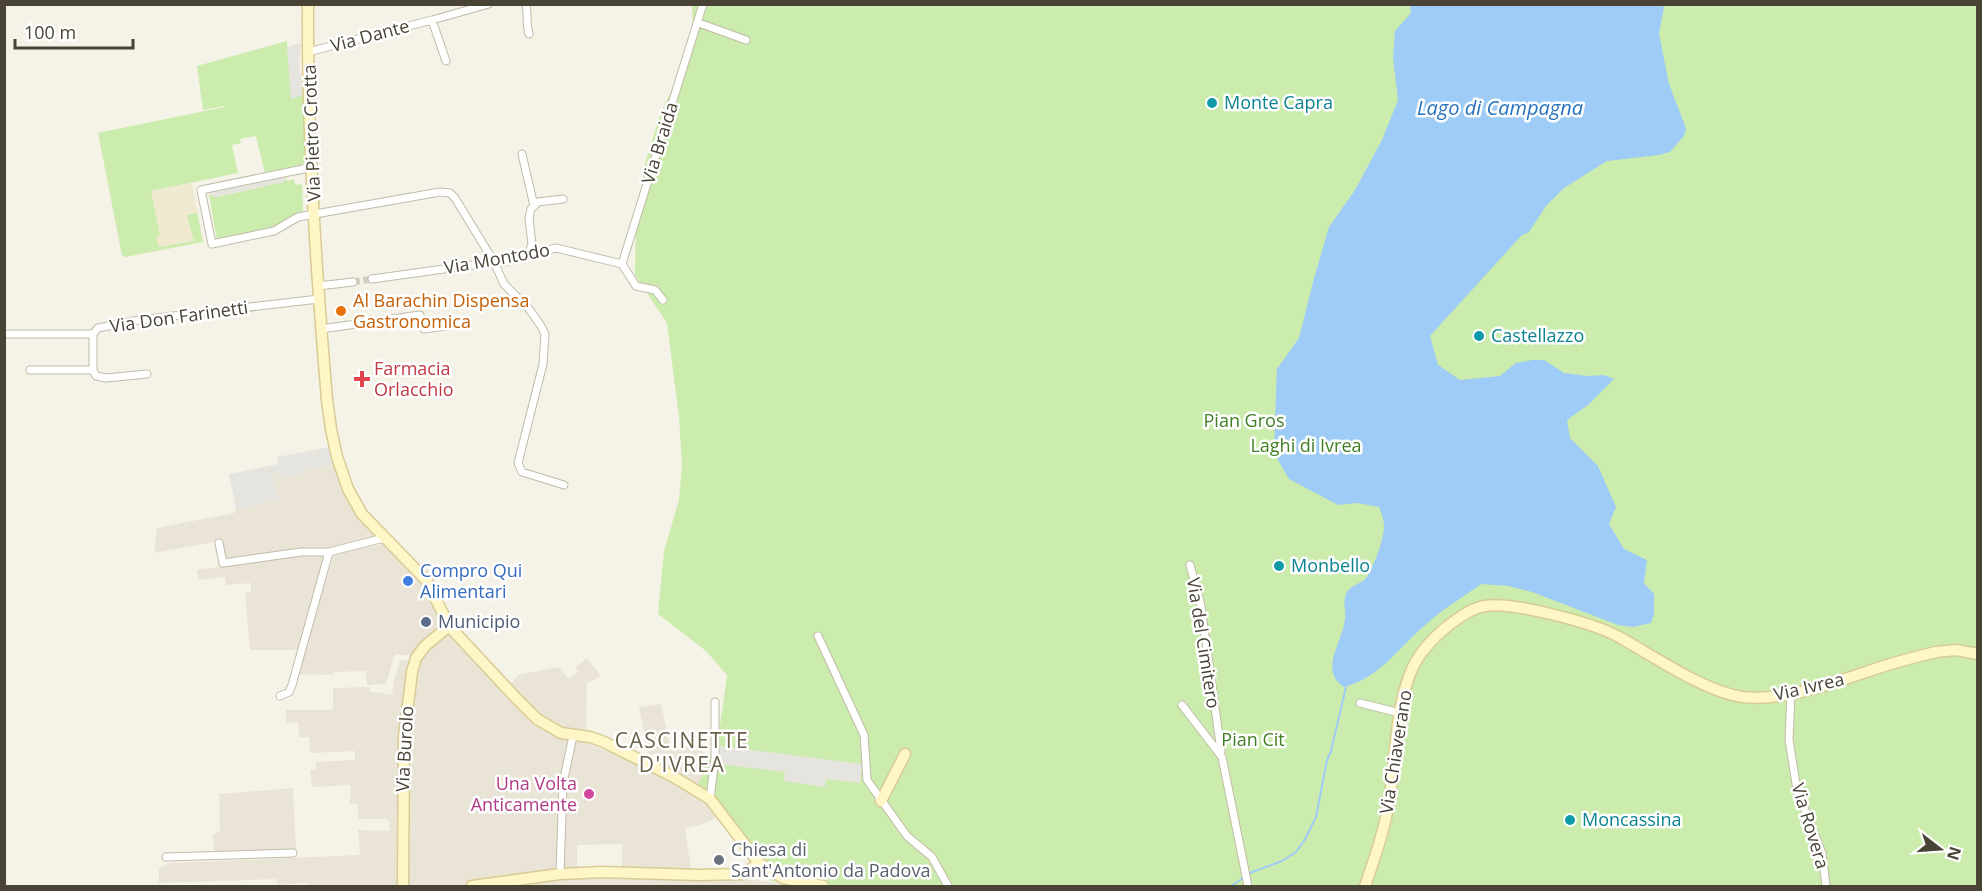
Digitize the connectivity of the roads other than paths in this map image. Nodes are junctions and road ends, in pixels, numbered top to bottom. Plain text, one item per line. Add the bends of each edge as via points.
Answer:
1 (308, 4) edge
2 (489, 4) edge
3 (525, 4) edge
4 (703, 4) edge
5 (432, 20) junction
6 (699, 23) junction
7 (530, 34) dead end
8 (746, 40) dead end
9 (308, 52) junction
10 (446, 61) dead end
11 (522, 154) dead end
12 (313, 167) junction
13 (563, 199) dead end
14 (534, 206) junction
15 (314, 214) junction
16 (527, 255) junction
17 (494, 261) junction
18 (622, 264) junction
19 (372, 279) tunnel mouth
20 (352, 282) tunnel mouth
21 (318, 286) junction
22 (319, 299) junction
23 (663, 300) dead end
24 (468, 323) dead end
25 (321, 329) junction
26 (4, 334) edge
27 (93, 334) junction
28 (30, 370) dead end
29 (93, 370) junction
30 (147, 374) dead end
31 (564, 485) dead end
32 (384, 538) junction
33 (219, 543) dead end
34 (329, 552) junction
35 (1190, 565) dead end
36 (449, 626) junction
37 (1615, 635) joint
38 (818, 636) dead end
39 (1977, 654) edge
40 (1791, 694) junction
41 (280, 696) dead end
42 (716, 702) dead end
43 (1360, 703) dead end
44 (1182, 705) dead end
45 (1400, 713) junction
46 (573, 736) junction
47 (904, 754) dead end
48 (1222, 757) junction
49 (710, 800) junction
50 (881, 801) junction
51 (293, 853) dead end
52 (166, 857) dead end
53 (759, 863) junction
54 (560, 874) junction
55 (1248, 884) edge
56 (497, 885) edge
57 (403, 886) edge
58 (472, 886) edge
59 (823, 886) edge
60 (948, 886) edge
61 (1365, 886) edge
62 (1826, 886) edge

1 - 9 street, Via Pietro Crotta
2 - 5 street, Via Dante
3 - 7 street
4 - 6 street, Via Braida
5 - 9 street, Via Dante
5 - 10 street, Via Dante
6 - 8 street
6 - 18 street, Via Braida via 683,63
9 - 12 street, Via Pietro Crotta
11 - 14 street
12 - 15 street, Via Pietro Crotta
12 - 15 street via 201,190 212,244 274,231 294,219
13 - 14 street
14 - 16 street via 529,218 532,245
15 - 17 street, Via Pietro Crotta via 450,193
15 - 21 street, Via Pietro Crotta
16 - 17 street, Via Montodo
16 - 18 street, Via Montodo via 556,248
17 - 19 street, Via Montodo
17 - 31 street via 504,284 529,309 545,334 543,364 518,463 522,472
18 - 23 street via 636,286 655,290
20 - 21 street
21 - 22 street, Via Pietro Crotta
22 - 25 street, Via Pietro Crotta
22 - 27 street, Via Don Farinetti via 139,320 98,328
24 - 25 street via 424,329 420,315
25 - 32 street, Via Pietro Crotta via 331,429 342,476 362,514
26 - 27 street, Via Don Farinetti
27 - 29 street
28 - 29 street
29 - 30 street via 96,376 106,378
32 - 34 street
32 - 36 street, Via Pietro Crotta via 427,581
33 - 34 street via 223,563
34 - 41 street via 292,685 289,692
35 - 48 street, Via del Cimitero via 1201,606
36 - 46 street, Via Pietro Crotta via 527,710 545,724
36 - 57 street, Via Burolo via 425,646 412,672 404,737
37 - 40 street, Via Ivrea via 1729,694
37 - 45 street, Via Chiaverano via 1529,609 1485,606 1442,631 1417,660
38 - 50 street via 864,735 865,775
39 - 40 street, Via Ivrea via 1936,652
40 - 62 street, Via Rovera via 1789,740 1797,790 1822,853
42 - 49 street
43 - 45 street
44 - 48 street
45 - 61 street, Via Chiaverano via 1390,797
46 - 49 street, Via Pietro Crotta via 590,737 626,752
46 - 54 street via 563,783
47 - 50 street
48 - 55 street, Via del Cimitero
49 - 53 street, Via Pietro Crotta
50 - 60 street via 907,836 932,857
51 - 52 street
53 - 54 street via 744,874
53 - 59 street via 783,878
54 - 56 street
56 - 58 street

